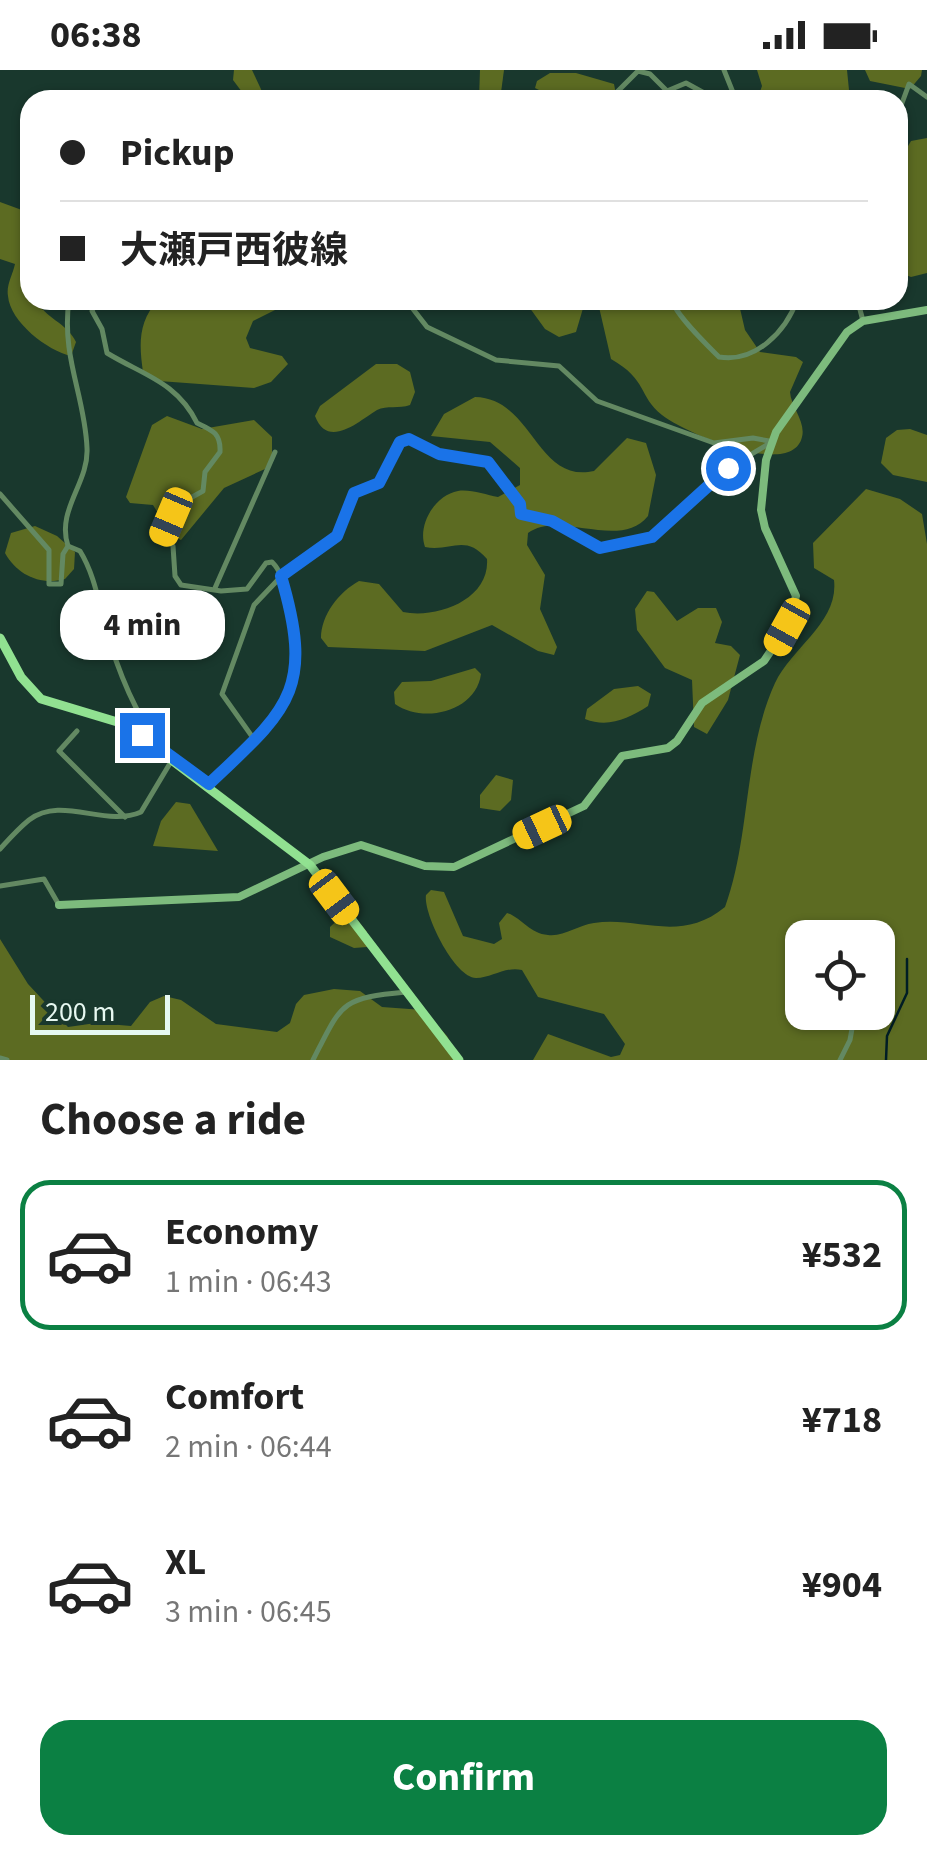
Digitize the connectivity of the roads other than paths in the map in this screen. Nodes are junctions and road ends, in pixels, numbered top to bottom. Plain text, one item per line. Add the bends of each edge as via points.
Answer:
1 (619, 90) edge
2 (668, 90) edge
3 (676, 90) edge
4 (699, 90) edge
5 (907, 90) edge
6 (927, 97) edge
7 (69, 310) edge
8 (93, 310) edge
9 (414, 310) edge
10 (677, 310) edge
11 (793, 310) edge
12 (860, 310) edge
13 (927, 310) edge
14 (863, 321) junction
15 (772, 442) junction
16 (274, 452) dead end
17 (0, 494) edge
18 (68, 546) junction
19 (281, 576) junction
20 (215, 588) junction
21 (0, 638) edge
22 (77, 731) dead end
23 (256, 742) junction
24 (160, 747) junction
25 (173, 760) junction
26 (209, 784) junction
27 (125, 817) junction
28 (0, 849) edge
29 (310, 865) junction
30 (0, 886) edge
31 (59, 905) joint
32 (406, 992) junction
33 (851, 1030) edge
34 (0, 1058) edge
35 (8, 1060) edge
36 (312, 1060) edge
37 (459, 1060) edge
38 (840, 1060) edge

1 - 2 street via 638,71
3 - 4 street via 686,83
5 - 6 street via 909,84
7 - 18 street via 68,358 88,452 63,532
8 - 20 street via 107,354 177,392 197,424 218,437 220,452 203,491 176,506 163,536 173,546 181,584
9 - 15 street via 427,327 484,357 559,366 597,401 714,443
10 - 11 street via 719,357 730,359 752,355 786,327
12 - 14 street
13 - 14 street
14 - 15 street via 839,340
15 - 19 street via 715,476 652,537 600,548 552,521 521,514 488,462 439,454 409,439 394,450 379,483 354,493 337,536
15 - 29 street via 761,510 796,596 792,615 773,652 702,703 678,741 630,752 584,806 454,867 425,866 362,845
16 - 20 street
17 - 18 street via 49,550 52,587 63,581
18 - 24 street via 80,551 92,572 137,716
19 - 20 street via 266,563 247,590
19 - 23 street via 294,627 294,667 285,705
19 - 23 street via 254,605 222,687
21 - 24 main road via 40,699 124,724
22 - 27 street via 58,750
23 - 26 street
24 - 25 main road
25 - 26 main road
25 - 27 street via 140,812
26 - 29 main road
27 - 28 street via 42,813
29 - 31 street via 239,897
29 - 32 main road
30 - 31 street via 44,879
32 - 36 street via 355,998
32 - 37 main road
33 - 38 street
34 - 35 street

